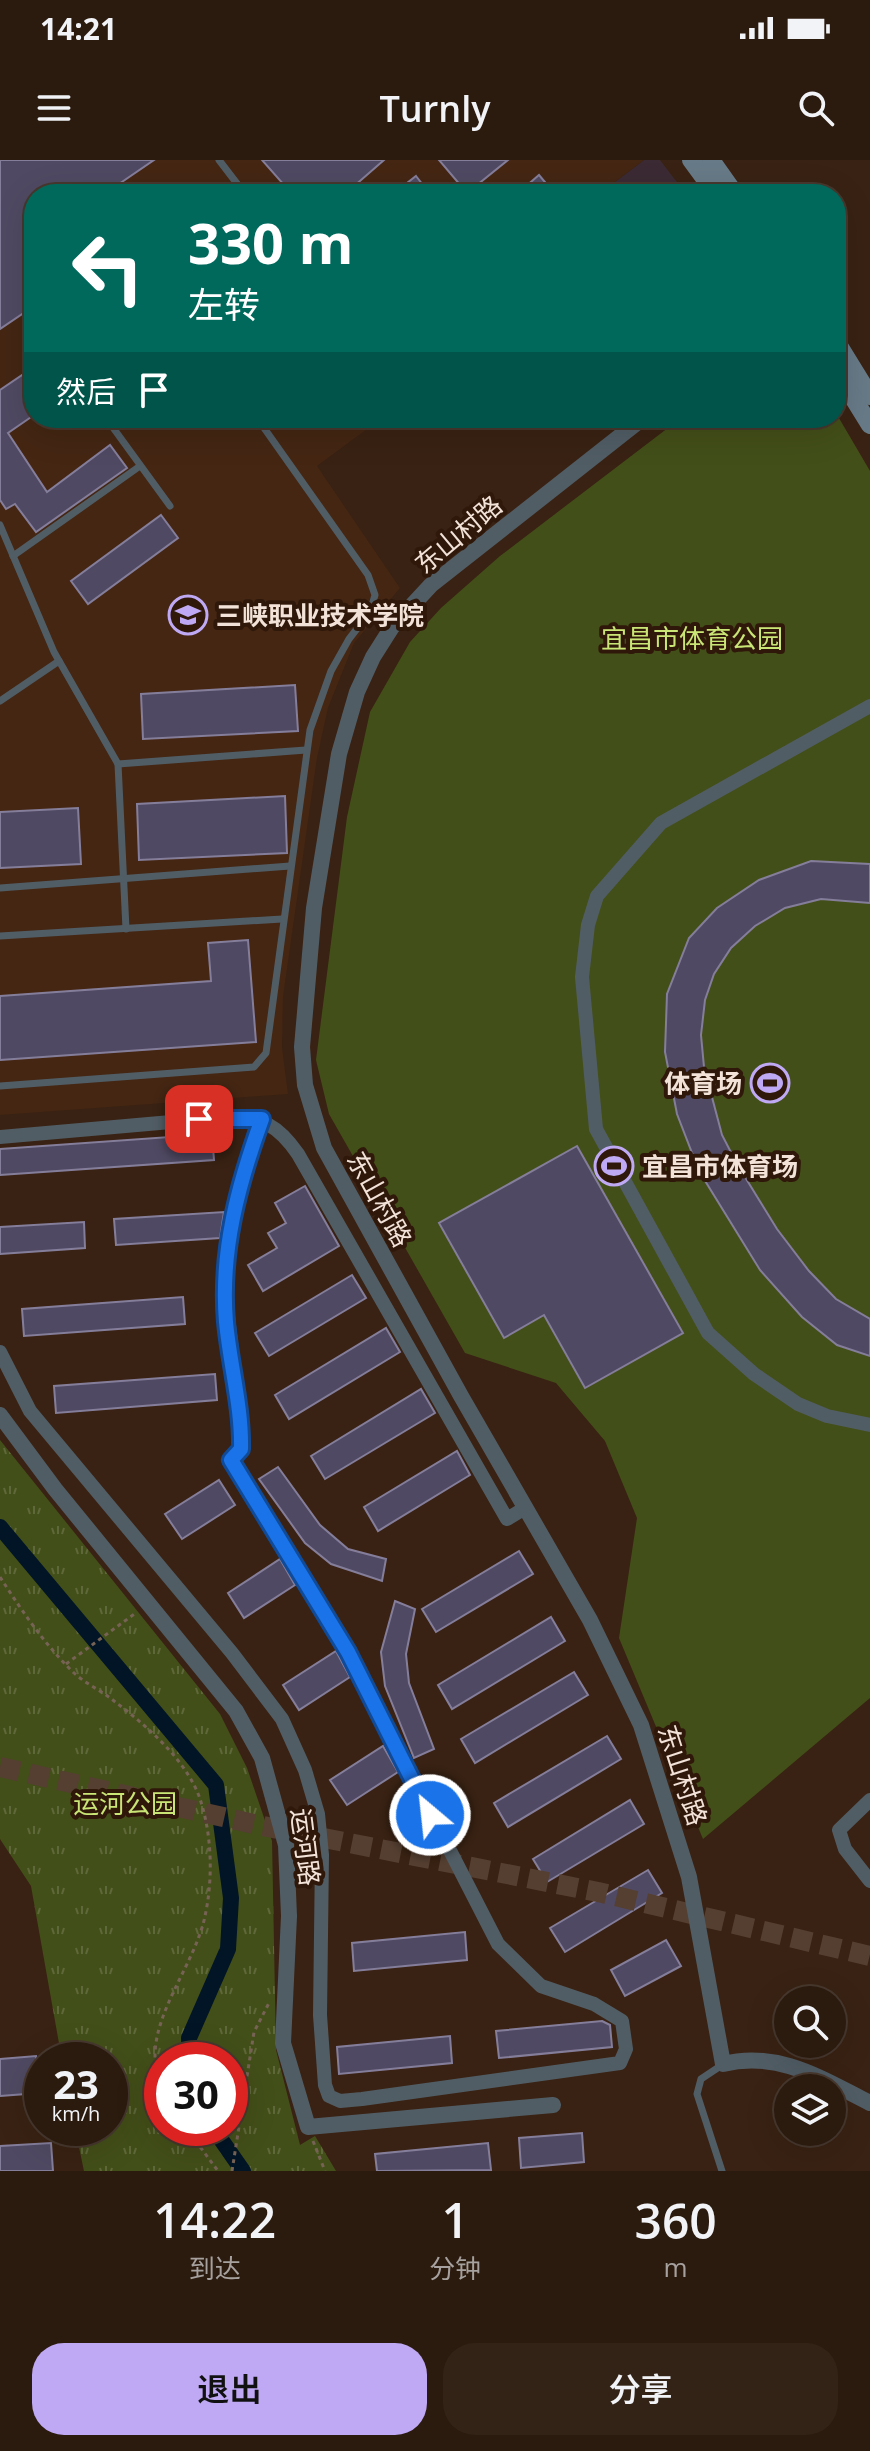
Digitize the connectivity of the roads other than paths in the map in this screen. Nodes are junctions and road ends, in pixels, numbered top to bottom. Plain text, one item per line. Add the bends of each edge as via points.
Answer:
1 (219, 160) edge
2 (691, 160) edge
3 (711, 160) edge
4 (237, 184) edge
5 (709, 184) edge
6 (728, 184) edge
7 (846, 357) edge
8 (846, 386) edge
9 (870, 396) edge
10 (870, 425) edge
11 (113, 428) edge
12 (264, 428) edge
13 (630, 428) edge
14 (140, 466) junction
15 (170, 506) dead end
16 (0, 525) edge
17 (13, 556) junction
18 (59, 661) junction
19 (0, 701) edge
20 (870, 706) edge
21 (306, 750) junction
22 (118, 764) junction
23 (290, 866) junction
24 (123, 878) junction
25 (0, 888) edge
26 (282, 919) junction
27 (126, 929) junction
28 (0, 936) edge
29 (0, 1086) edge
30 (262, 1119) junction
31 (0, 1137) edge
32 (0, 1352) edge
33 (0, 1415) edge
34 (870, 1425) edge
35 (525, 1508) junction
36 (870, 1800) edge
37 (870, 1881) edge
38 (723, 2064) junction
39 (870, 2103) edge
40 (553, 2105) dead end
41 (722, 2171) edge

1 - 4 lane
2 - 5 main road
3 - 6 main road
7 - 9 main road
8 - 10 main road
11 - 14 lane
12 - 21 lane via 368,575 375,595 370,612 331,671
13 - 35 street, 东山村路 via 431,585 392,627 357,692 339,754 314,908 302,1047 305,1085 324,1148
14 - 15 lane
14 - 17 lane
16 - 17 lane
17 - 18 lane
18 - 19 lane
18 - 22 lane
20 - 34 street via 661,823 597,896 582,977 596,1129 708,1333 798,1404
21 - 22 lane
21 - 23 lane
22 - 24 lane
23 - 24 lane
23 - 26 lane
24 - 25 lane
24 - 27 lane
26 - 27 lane
26 - 29 lane via 271,1032 266,1053 254,1067
27 - 28 lane
30 - 31 street via 228,1117
30 - 32 street via 232,1220 224,1282 241,1428 241,1449 231,1460 348,1652 498,1944 541,1986 594,2004 622,2021 626,2049 620,2063 362,2099 329,2096 320,2015 322,1855 318,1814 305,1770 282,1719 30,1411
30 - 35 street via 276,1126 298,1154 507,1519
33 - 40 street, 运河路 via 249,1731 273,1788 286,1845 289,1916 283,2043 308,2127
35 - 38 street, 东山村路 via 590,1620 660,1777 701,1932
36 - 37 street via 839,1830 845,1849
38 - 39 street via 746,2058 789,2063
38 - 41 lane via 701,2079 697,2094

